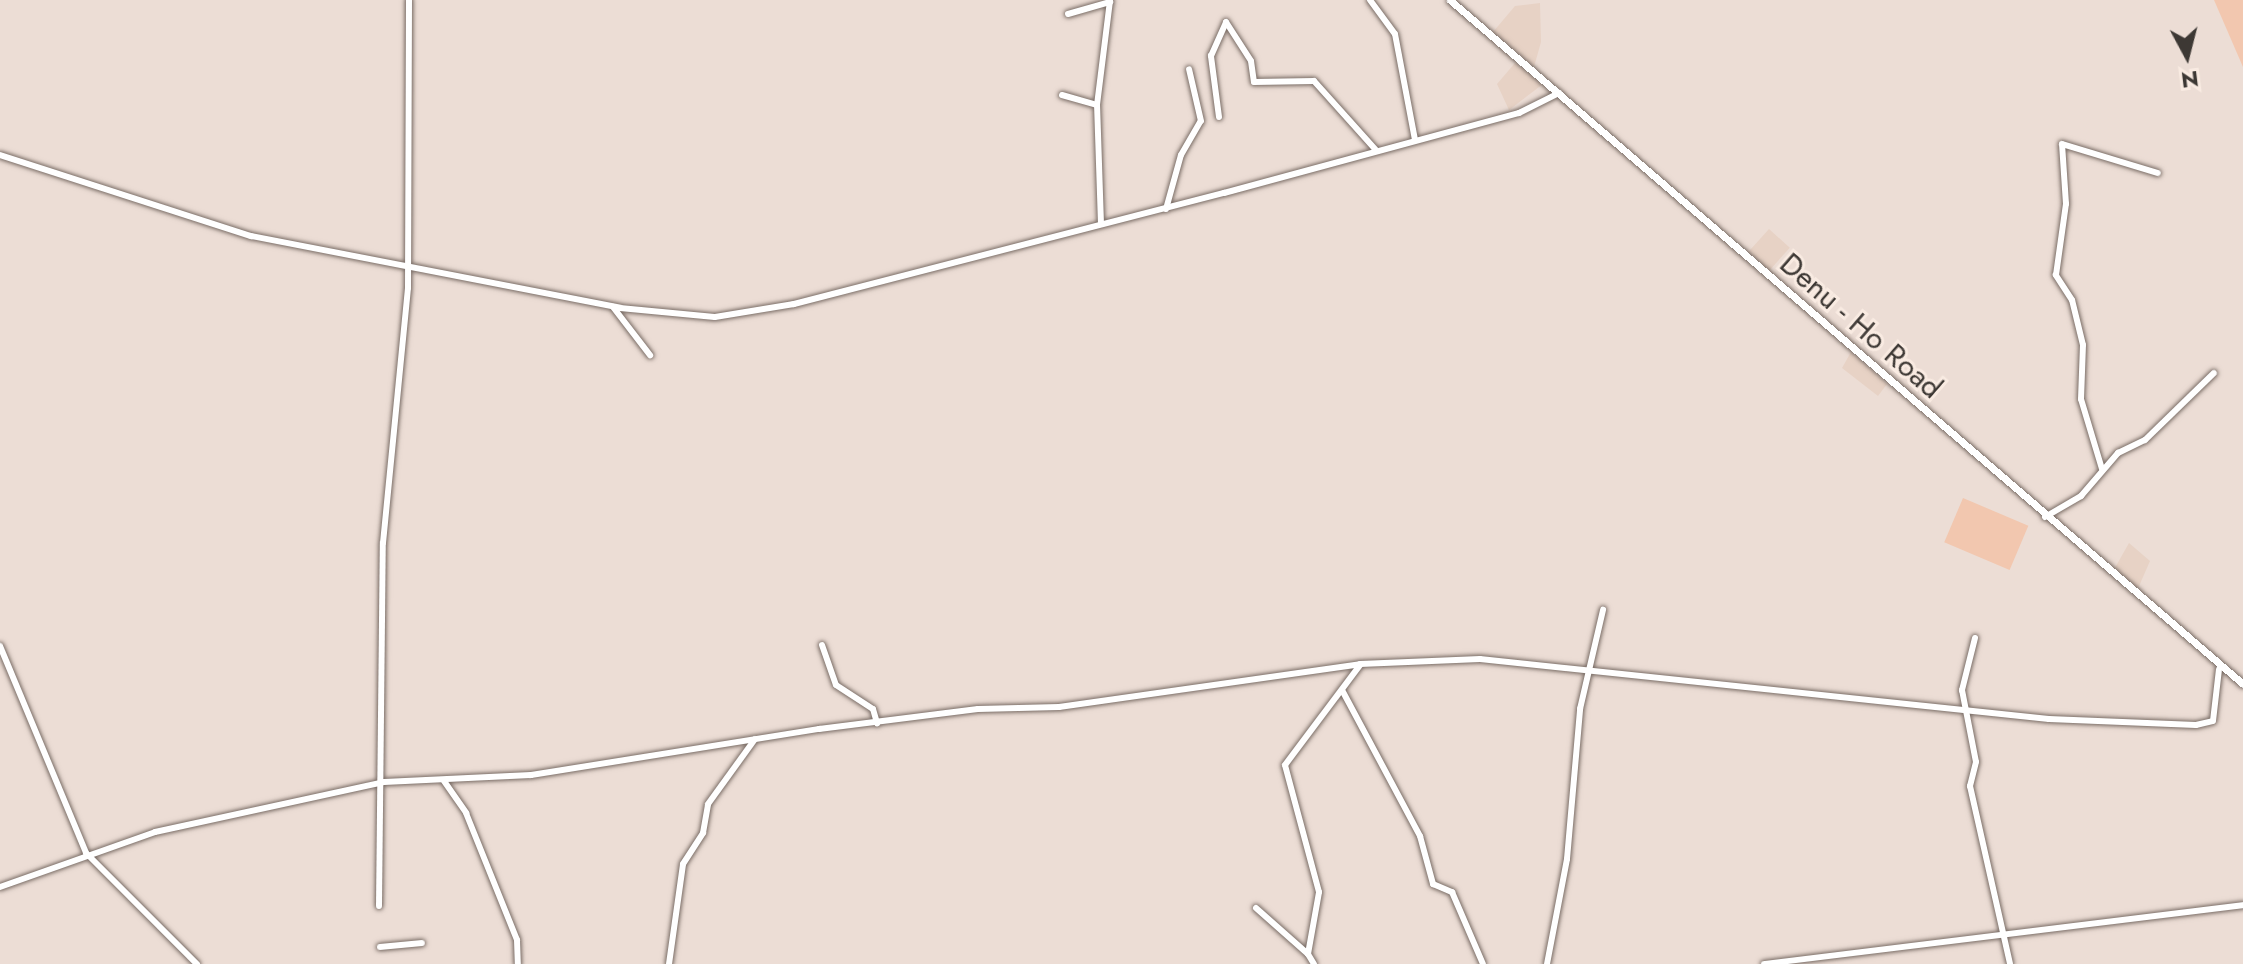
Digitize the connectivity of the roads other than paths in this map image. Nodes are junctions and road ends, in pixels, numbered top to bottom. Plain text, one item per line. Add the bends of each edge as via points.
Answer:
1 (409, 0) edge
2 (1370, 0) edge
3 (1450, 0) edge
4 (1464, 0) edge
5 (1110, 1) edge
6 (1462, 11) junction
7 (1068, 14) dead end
8 (1189, 69) dead end
9 (1559, 93) junction
10 (1062, 95) dead end
11 (1097, 105) junction
12 (1219, 117) dead end
13 (1415, 140) junction
14 (1376, 150) junction
15 (0, 155) edge
16 (2158, 173) dead end
17 (1166, 209) junction
18 (1101, 224) junction
19 (408, 267) junction
20 (612, 307) junction
21 (650, 355) dead end
22 (2214, 373) dead end
23 (2102, 469) junction
24 (2045, 517) junction
25 (1603, 610) dead end
26 (1975, 638) dead end
27 (822, 645) dead end
28 (0, 646) edge
29 (1360, 664) junction
30 (2219, 669) junction
31 (1589, 673) junction
32 (2243, 684) edge
33 (1341, 689) junction
34 (1966, 705) junction
35 (877, 723) junction
36 (755, 739) junction
37 (444, 781) junction
38 (379, 783) junction
39 (86, 853) junction
40 (0, 887) edge
41 (2243, 905) edge
42 (379, 906) dead end
43 (1256, 908) dead end
44 (2003, 934) junction
45 (422, 943) dead end
46 (380, 947) dead end
47 (1308, 954) junction
48 (197, 964) edge
49 (518, 964) edge
50 (669, 964) edge
51 (1314, 964) edge
52 (1483, 964) edge
53 (1547, 964) edge
54 (1764, 964) edge
55 (2010, 964) edge

1 - 19 street
2 - 13 street via 1398,42
3 - 6 main road, Denu - Ho Road
4 - 6 street
5 - 7 street
5 - 11 street
6 - 9 main road, Denu - Ho Road
8 - 17 street via 1201,121 1181,155
9 - 13 street via 1519,113
9 - 24 main road, Denu - Ho Road
10 - 11 street
11 - 18 street
12 - 14 street via 1211,56 1226,22 1251,61 1254,82 1314,81
13 - 14 street
14 - 17 street
15 - 19 street via 222,229
16 - 23 street via 2062,144 2066,204 2056,275 2072,300 2083,345 2081,399
17 - 18 street
18 - 20 street via 752,313 691,317
19 - 20 street
19 - 38 street via 383,543
20 - 21 street
22 - 23 street via 2145,440
23 - 24 street via 2081,496
24 - 30 main road, Denu - Ho Road
25 - 31 street
26 - 34 street
27 - 35 street via 836,685 873,709
28 - 39 street
29 - 31 street via 1480,659
29 - 33 street
29 - 35 street via 1059,707
30 - 32 main road, Denu - Ho Road
30 - 34 street via 2216,712 2207,725 2049,719
31 - 34 street
31 - 53 street
33 - 47 street via 1285,765 1319,892
33 - 52 street via 1352,721 1420,836 1433,884 1452,892
34 - 44 street via 1976,762 1973,807
35 - 36 street
36 - 37 street via 577,769
36 - 50 street via 708,804 703,833 683,864
37 - 38 street
37 - 49 street via 466,813 517,940
38 - 39 street
38 - 42 street
39 - 40 street
39 - 48 street
41 - 44 street
43 - 47 street
44 - 54 street
44 - 55 street
45 - 46 street
47 - 51 street

